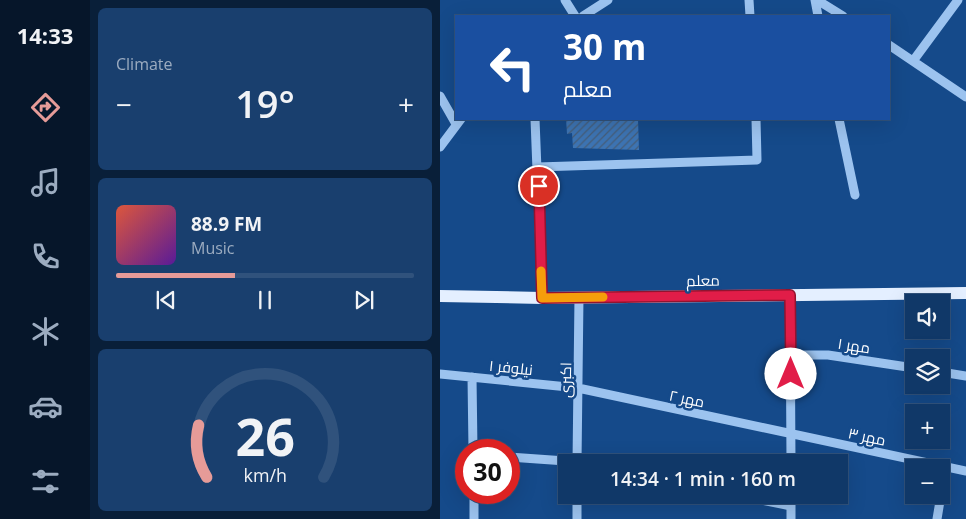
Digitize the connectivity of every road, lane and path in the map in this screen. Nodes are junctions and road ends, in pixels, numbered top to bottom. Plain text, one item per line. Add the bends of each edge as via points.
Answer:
1 (565, 0) edge
2 (608, 0) edge
3 (749, 0) edge
4 (816, 0) edge
5 (958, 0) edge
6 (574, 15) edge
7 (585, 15) edge
8 (750, 15) edge
9 (818, 15) edge
10 (841, 15) edge
11 (890, 46) edge
12 (913, 61) junction
13 (440, 96) edge
14 (966, 97) edge
15 (455, 116) edge
16 (535, 120) edge
17 (756, 120) edge
18 (839, 120) edge
19 (459, 121) edge
20 (440, 147) edge
21 (538, 167) junction
22 (855, 195) dead end
23 (966, 293) edge
24 (790, 295) junction
25 (440, 296) edge
26 (579, 297) junction
27 (542, 298) junction
28 (791, 355) junction
29 (905, 367) edge
30 (950, 373) edge
31 (440, 374) edge
32 (966, 376) edge
33 (472, 377) junction
34 (578, 388) junction
35 (791, 434) junction
36 (473, 439) edge
37 (578, 454) edge
38 (791, 454) edge
39 (520, 458) edge
40 (908, 459) edge
41 (558, 461) edge
42 (950, 468) edge
43 (966, 471) edge
44 (474, 504) edge
45 (577, 504) edge
46 (781, 504) edge
47 (939, 504) edge
48 (791, 506) joint
49 (474, 519) edge
50 (577, 519) edge
51 (791, 519) edge
52 (937, 519) edge

1 - 6 street
2 - 7 street
3 - 8 street
4 - 9 street
4 - 10 street
5 - 12 street
11 - 12 street
12 - 14 street
13 - 15 street
16 - 21 street
17 - 21 street via 758,160
18 - 22 street
19 - 20 street
21 - 27 street
23 - 24 main road, معلم
24 - 26 main road, معلم
24 - 28 street
25 - 27 main road, معلم
26 - 27 main road, معلم
26 - 34 street, اکبری
28 - 29 street, مهر ۱ via 828,355
28 - 35 street
30 - 32 street
31 - 33 street, نیلوفر ۱
33 - 34 street, نیلوفر ۱
33 - 36 street
34 - 35 street, مهر ۲
34 - 37 street, اکبری
35 - 38 street
35 - 40 street, مهر ۳
39 - 41 street
42 - 43 street, مهر ۳
44 - 49 street
45 - 50 street
46 - 48 street
47 - 52 street
48 - 51 street

